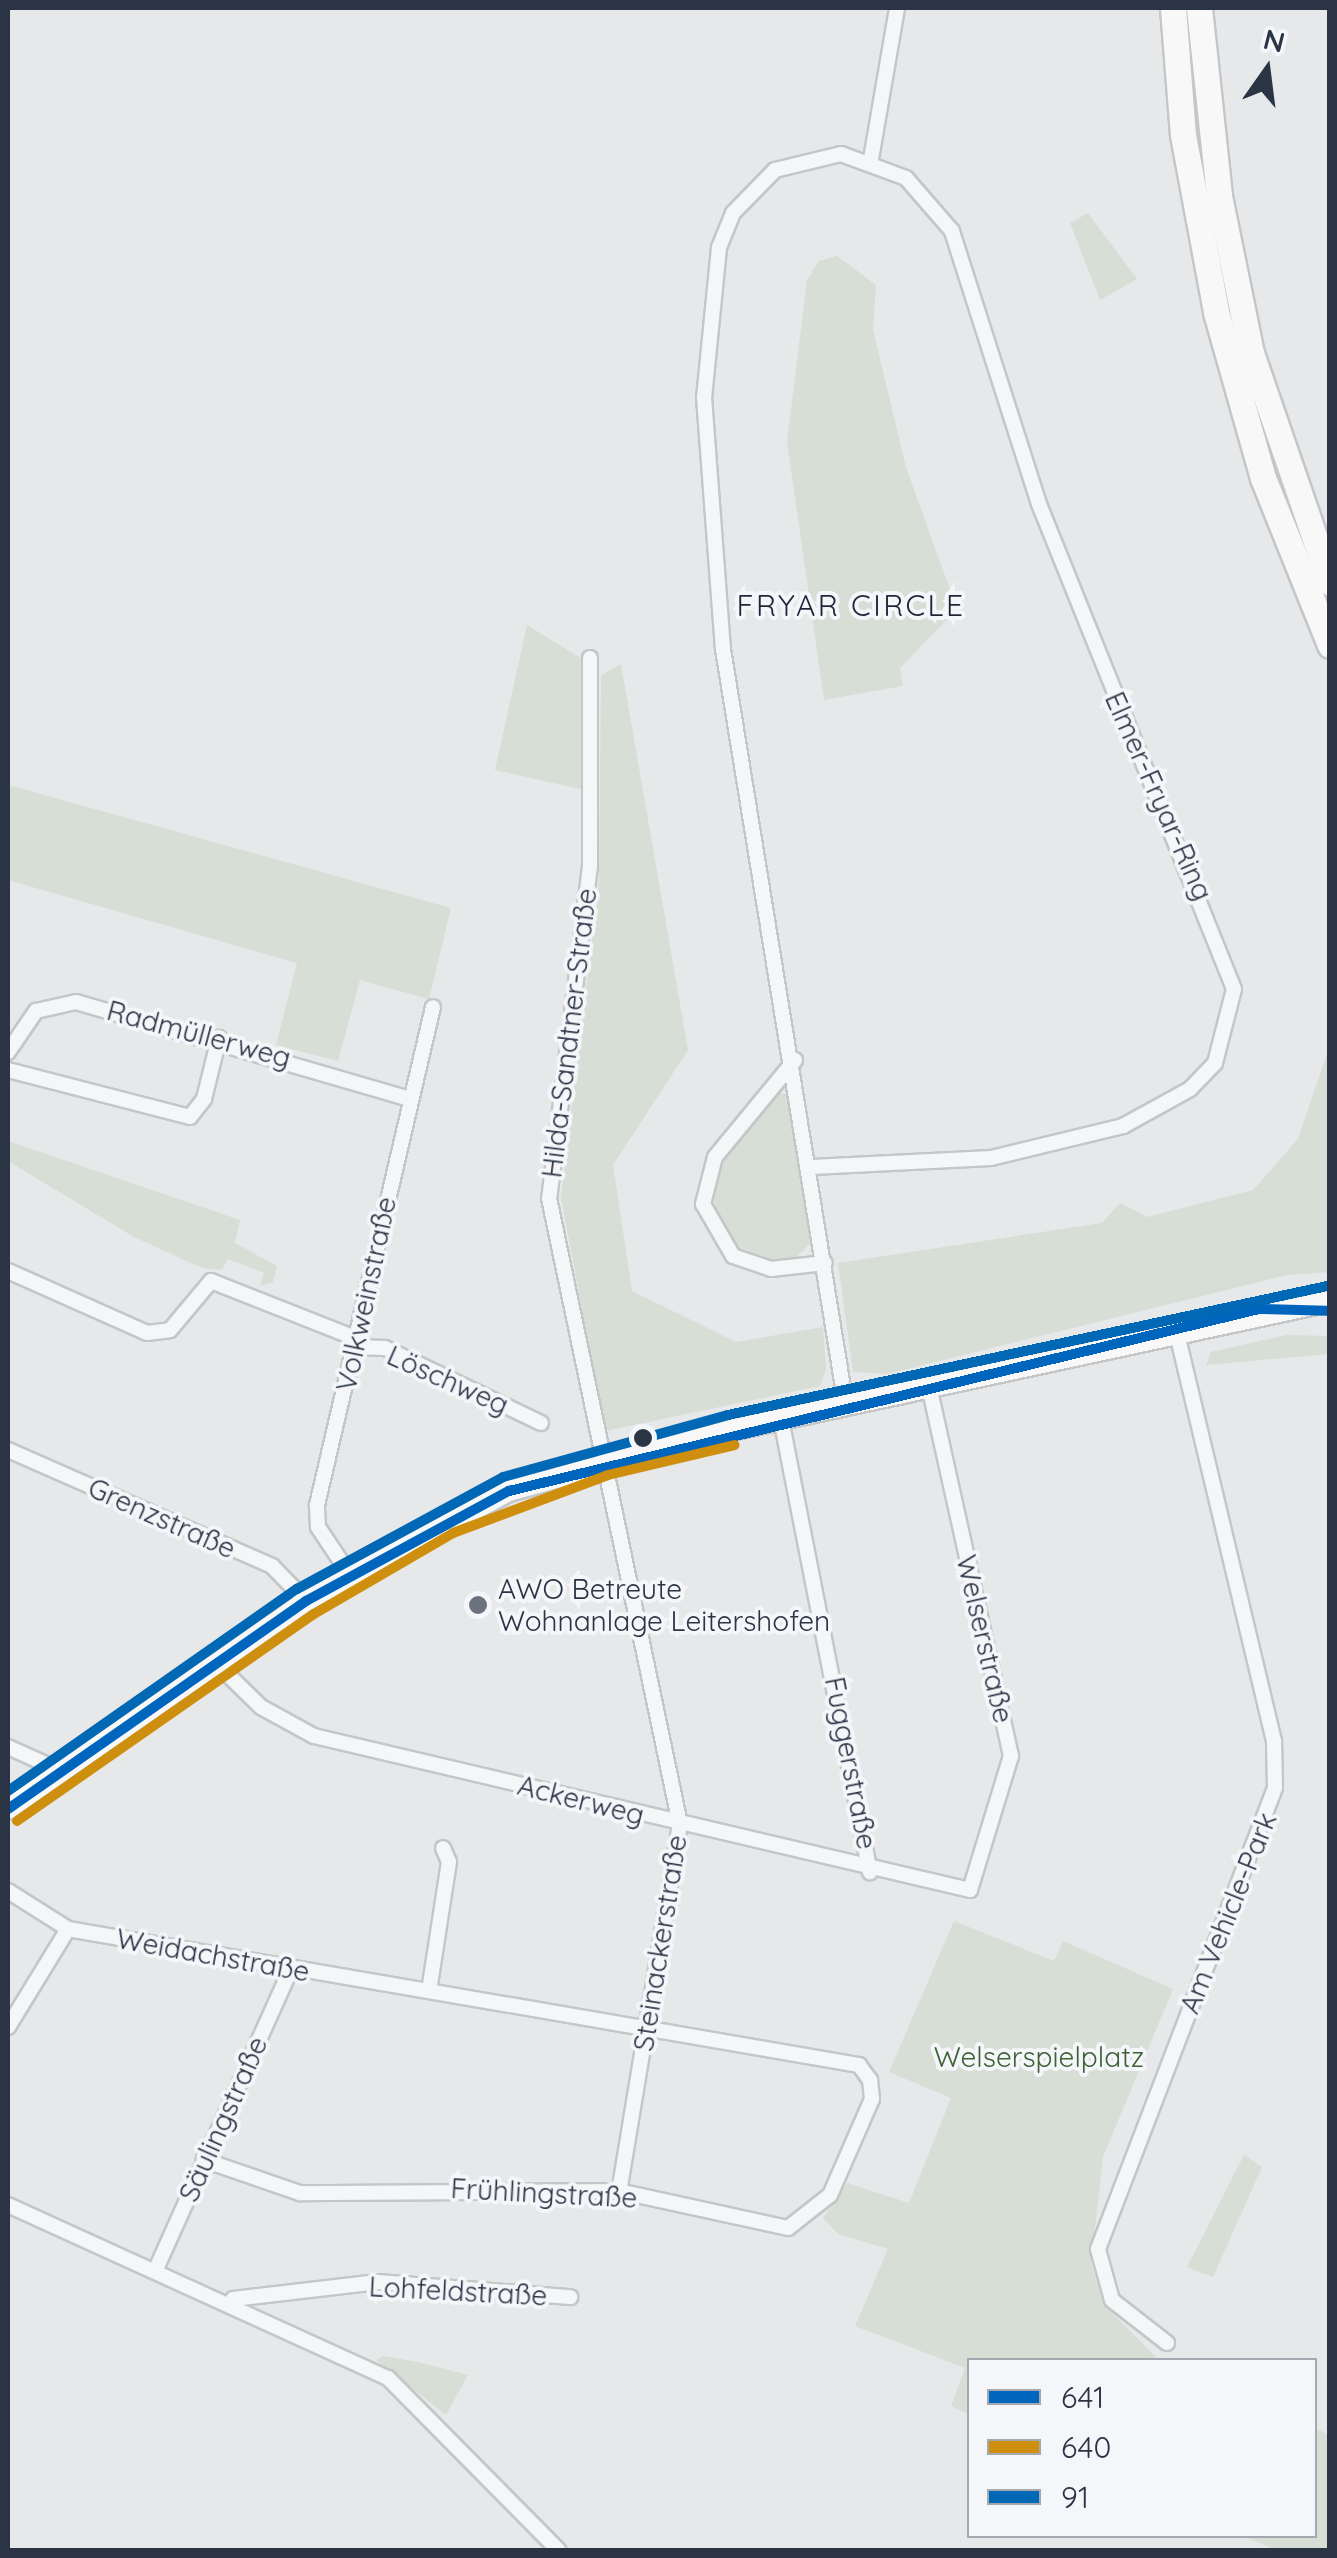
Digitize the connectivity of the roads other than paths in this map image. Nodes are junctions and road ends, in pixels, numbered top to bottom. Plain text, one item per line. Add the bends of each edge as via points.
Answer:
1 (897, 8) edge
2 (1174, 8) edge
3 (1198, 8) edge
4 (871, 160) junction
5 (1330, 584) edge
6 (1330, 645) edge
7 (590, 658) dead end
8 (433, 1007) dead end
9 (219, 1038) junction
10 (8, 1052) edge
11 (795, 1060) junction
12 (8, 1070) edge
13 (407, 1098) junction
14 (812, 1167) junction
15 (824, 1262) junction
16 (8, 1272) edge
17 (1330, 1301) edge
18 (1295, 1303) junction
19 (1330, 1311) edge
20 (1176, 1329) junction
21 (354, 1342) junction
22 (842, 1381) dead end
23 (929, 1384) junction
24 (781, 1420) junction
25 (542, 1423) dead end
26 (8, 1450) edge
27 (604, 1461) junction
28 (350, 1575) junction
29 (306, 1601) junction
30 (215, 1662) junction
31 (8, 1747) edge
32 (61, 1771) junction
33 (8, 1808) edge
34 (680, 1824) junction
35 (443, 1848) dead end
36 (870, 1872) junction
37 (970, 1890) joint
38 (8, 1892) edge
39 (68, 1929) junction
40 (291, 1969) junction
41 (429, 1991) junction
42 (8, 2027) edge
43 (647, 2027) junction
44 (872, 2099) joint
45 (204, 2160) junction
46 (619, 2192) junction
47 (8, 2204) edge
48 (156, 2269) junction
49 (570, 2297) dead end
50 (227, 2300) junction
51 (1166, 2344) dead end
52 (558, 2550) edge

1 - 4 street
2 - 6 highway via 1183,135 1216,312 1263,478
3 - 5 highway via 1218,196 1248,338
4 - 11 street via 811,157 749,191 725,228 708,325 717,606
4 - 14 street, Elmer-Fryar-Ring via 928,198 952,231 1038,504 1232,966 1233,1006 1216,1063 1190,1089 1123,1126 991,1158
7 - 27 street, Hilda-Sandtner-Straße via 590,866 549,1198
8 - 13 street, Volkweinstraße
9 - 10 street, Radmüllerweg via 67,1002 36,1012
9 - 12 street via 204,1100 190,1117
9 - 13 street, Radmüllerweg
11 - 14 street
11 - 15 street via 716,1158 704,1204 733,1256 772,1268
13 - 21 street, Volkweinstraße
14 - 15 street
15 - 22 street
16 - 21 street via 148,1333 170,1330 211,1281
17 - 18 street
18 - 19 street
18 - 20 street
20 - 23 street
20 - 51 street, Am Vehicle-Park via 1274,1740 1276,1788 1098,2249 1112,2300
21 - 25 street, Löschweg via 385,1348
21 - 28 street, Volkweinstraße via 317,1505 318,1527
23 - 24 street
23 - 37 street, Welserstraße via 1011,1756
24 - 27 street
24 - 36 street, Fuggerstraße
26 - 29 street, Grenzstraße via 272,1566
27 - 28 street via 494,1497
27 - 34 street, Steinackerstraße
28 - 29 street
29 - 30 street
30 - 32 street
30 - 34 street, Ackerweg via 261,1707 314,1736
31 - 32 street
32 - 33 street
34 - 36 street, Ackerweg
34 - 43 street, Steinackerstraße
35 - 41 street via 449,1862
36 - 37 street, Ackerweg
38 - 39 street, Weidachstraße
39 - 40 street, Weidachstraße
39 - 42 street
40 - 41 street, Weidachstraße
40 - 45 street, Säulingstraße
41 - 43 street, Weidachstraße
43 - 44 street, Weidachstraße via 858,2065
43 - 46 street, Steinackerstraße
44 - 46 street, Frühlingstraße via 830,2196 788,2228
45 - 46 street, Frühlingstraße via 300,2194
45 - 48 street, Säulingstraße
47 - 48 street
48 - 50 street
49 - 50 street, Lohfeldstraße via 378,2282
50 - 52 street via 388,2378

